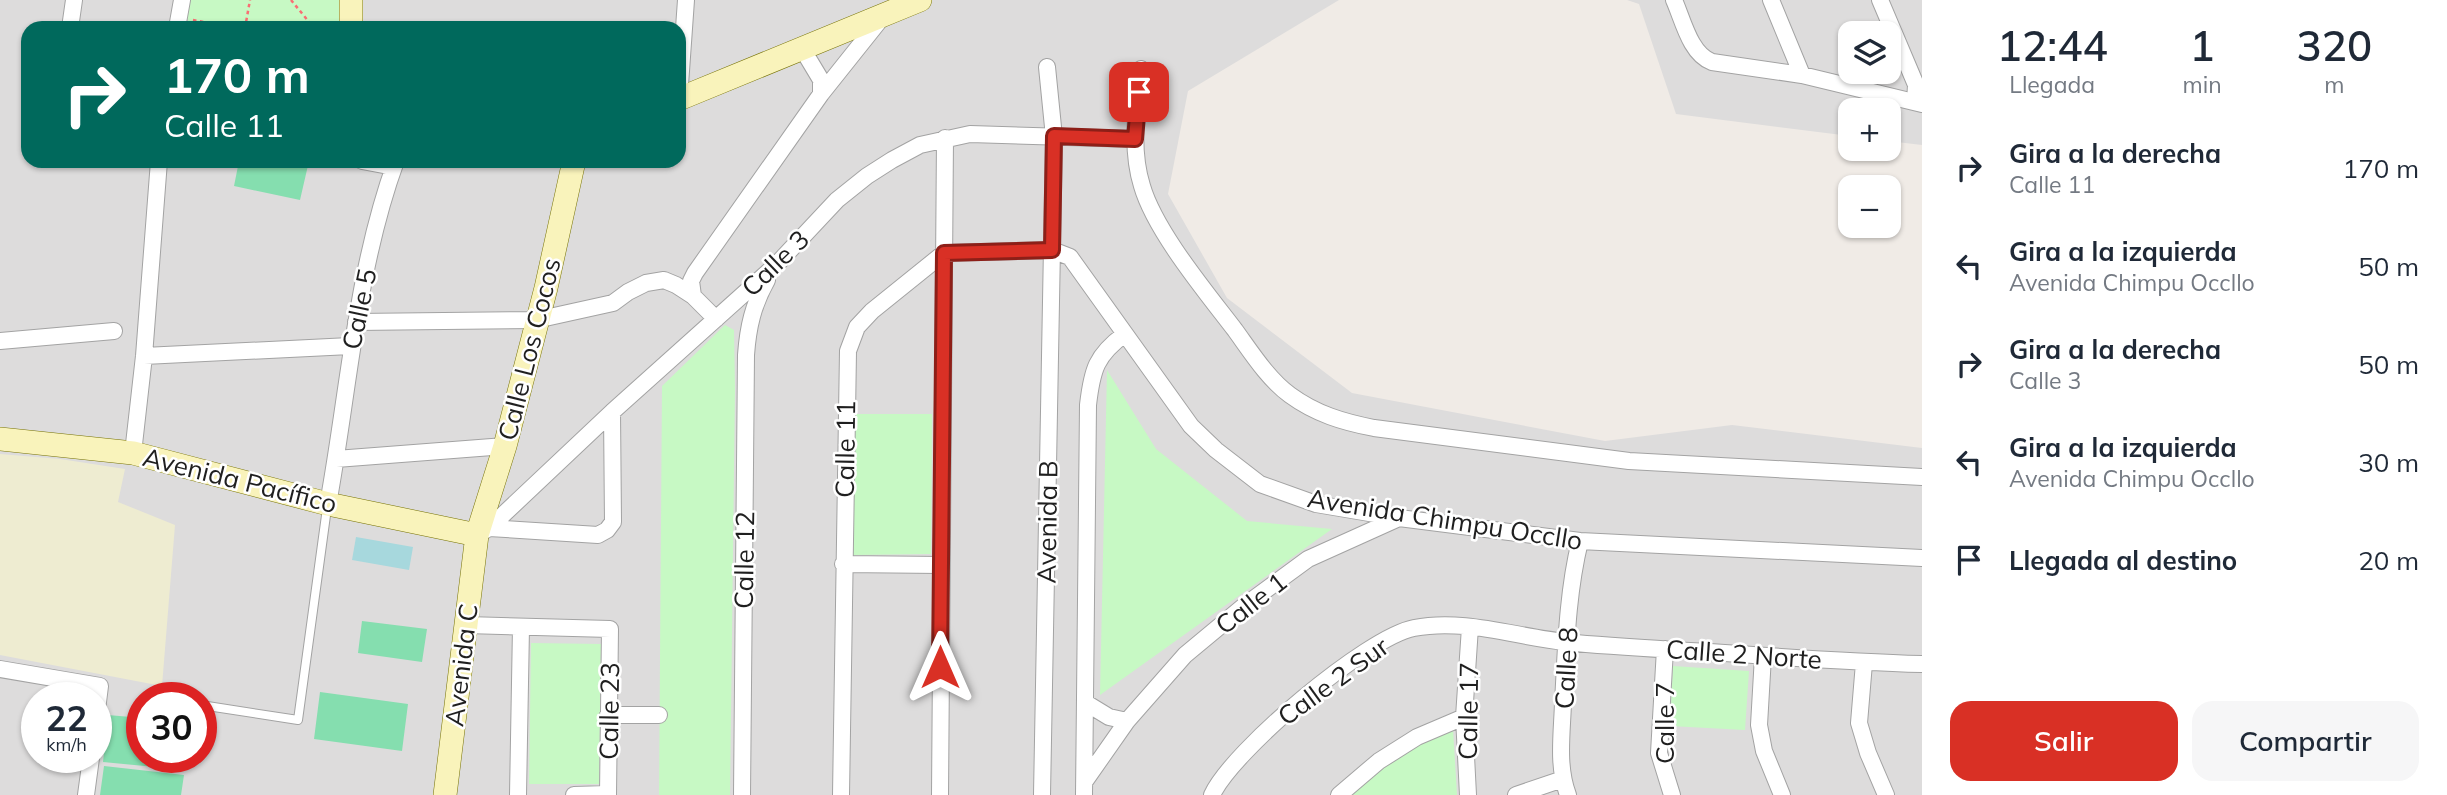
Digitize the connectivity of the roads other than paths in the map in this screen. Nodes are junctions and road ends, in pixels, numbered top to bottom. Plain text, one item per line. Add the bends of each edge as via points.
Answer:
1 (74, 0) edge
2 (351, 0) edge
3 (686, 0) edge
4 (920, 0) edge
5 (1674, 0) edge
6 (1771, 0) edge
7 (1880, 0) edge
8 (188, 5) edge
9 (890, 9) edge
10 (71, 21) edge
11 (180, 21) edge
12 (351, 21) edge
13 (685, 21) edge
14 (803, 50) junction
15 (1047, 67) dead end
16 (1141, 69) dead end
17 (1802, 75) junction
18 (821, 94) junction
19 (686, 96) edge
20 (1919, 103) edge
21 (1054, 136) junction
22 (946, 138) junction
23 (1135, 139) junction
24 (158, 168) edge
25 (394, 168) edge
26 (572, 168) edge
27 (1052, 250) junction
28 (944, 253) junction
29 (777, 264) junction
30 (693, 296) junction
31 (721, 315) junction
32 (536, 320) junction
33 (356, 322) junction
34 (748, 325) junction
35 (114, 331) dead end
36 (1125, 334) junction
37 (0, 341) edge
38 (351, 346) junction
39 (144, 356) junction
40 (612, 412) junction
41 (0, 439) edge
42 (505, 446) junction
43 (133, 453) junction
44 (336, 459) junction
45 (1922, 477) edge
46 (328, 504) junction
47 (1399, 518) junction
48 (483, 532) junction
49 (1580, 541) junction
50 (1922, 558) edge
51 (843, 564) junction
52 (941, 565) junction
53 (466, 625) junction
54 (521, 627) junction
55 (1470, 627) junction
56 (1566, 642) junction
57 (1665, 649) junction
58 (1763, 656) junction
59 (1864, 663) junction
60 (1922, 664) edge
61 (0, 669) edge
62 (76, 682) edge
63 (1086, 703) junction
64 (217, 707) edge
65 (608, 715) junction
66 (659, 715) dead end
67 (1464, 717) junction
68 (1126, 721) junction
69 (89, 773) edge
70 (1563, 779) junction
71 (1085, 788) edge
72 (608, 794) edge
73 (86, 795) edge
74 (445, 795) edge
75 (518, 795) edge
76 (574, 795) edge
77 (742, 795) edge
78 (841, 795) edge
79 (940, 795) edge
80 (1042, 795) edge
81 (1212, 795) edge
82 (1339, 795) edge
83 (1468, 795) edge
84 (1516, 795) edge
85 (1568, 795) edge
86 (1672, 795) edge
87 (1782, 795) edge
88 (1886, 795) edge

1 - 10 street
2 - 12 street
3 - 13 street
4 - 9 street
5 - 17 street via 1702,59
6 - 17 street
7 - 20 street via 1916,85
8 - 11 street
9 - 14 street
9 - 18 street
14 - 18 street via 821,80
14 - 19 street
15 - 21 street
16 - 23 street
17 - 20 street
18 - 30 street via 695,273
21 - 22 street, Calle 3 via 970,134
21 - 23 street, Calle 3
21 - 27 street
22 - 28 street
22 - 29 street, Calle 3 via 920,145 867,176
23 - 45 street via 1142,186 1193,274 1287,393 1340,422 1629,461
24 - 39 street
25 - 33 street, Calle 5
26 - 32 street, Calle Los Cocos
27 - 28 street
27 - 36 street, Avenida Chimpu Occllo via 1070,257
27 - 80 street, Avenida B
28 - 51 street, Calle 11 via 872,311 857,327 848,351
28 - 52 street
29 - 31 street, Calle 3
29 - 34 street, Calle 12
30 - 31 street
30 - 32 street via 664,281 646,283 613,303
31 - 34 street
31 - 40 street, Calle 3
32 - 33 street
32 - 42 street, Calle Los Cocos
33 - 38 street, Calle 5
34 - 77 street, Calle 12
35 - 37 street
36 - 47 street, Avenida Chimpu Occllo via 1191,426 1260,484 1316,504
36 - 63 street, Avenida B via 1107,346 1089,393
38 - 39 street
38 - 44 street, Calle 5
39 - 43 street
40 - 48 street, Calle 3
40 - 48 street via 613,522 607,530 598,535
41 - 43 street, Avenida Pacífico
42 - 44 street
42 - 48 street, Calle Los Cocos
43 - 46 street, Avenida Pacífico
44 - 46 street, Calle 5
46 - 48 street, Avenida Pacífico
46 - 64 lane via 298,720
47 - 49 street, Avenida Chimpu Occllo
47 - 68 street, Calle 1 via 1308,559 1244,606 1185,656
48 - 53 street, Avenida C
49 - 50 street, Avenida Chimpu Occllo
49 - 56 street, Calle 8
51 - 52 street
51 - 78 street, Calle 11
52 - 79 street
53 - 54 street
53 - 74 street, Avenida C
54 - 65 street, Calle 23 via 610,629
54 - 75 street
55 - 56 street, Calle 2 Sur
55 - 67 street, Calle 17
55 - 81 street, Calle 2 Sur via 1439,623 1410,628 1374,647 1290,709 1236,760
56 - 57 street, Calle 2 Norte
56 - 70 street, Calle 8
57 - 58 street, Calle 2 Norte
57 - 86 street, Calle 7 via 1659,753
58 - 59 street, Calle 2 Norte
58 - 87 street via 1759,725
59 - 60 street, Calle 2 Norte
59 - 88 street via 1859,723
61 - 62 street
63 - 68 street
63 - 71 street, Avenida B
65 - 66 street
65 - 72 street, Calle 23
67 - 82 street via 1417,737
67 - 83 street, Calle 17
68 - 71 street, Calle 1
69 - 73 street
70 - 84 street
70 - 85 street, Calle 8
72 - 76 street

